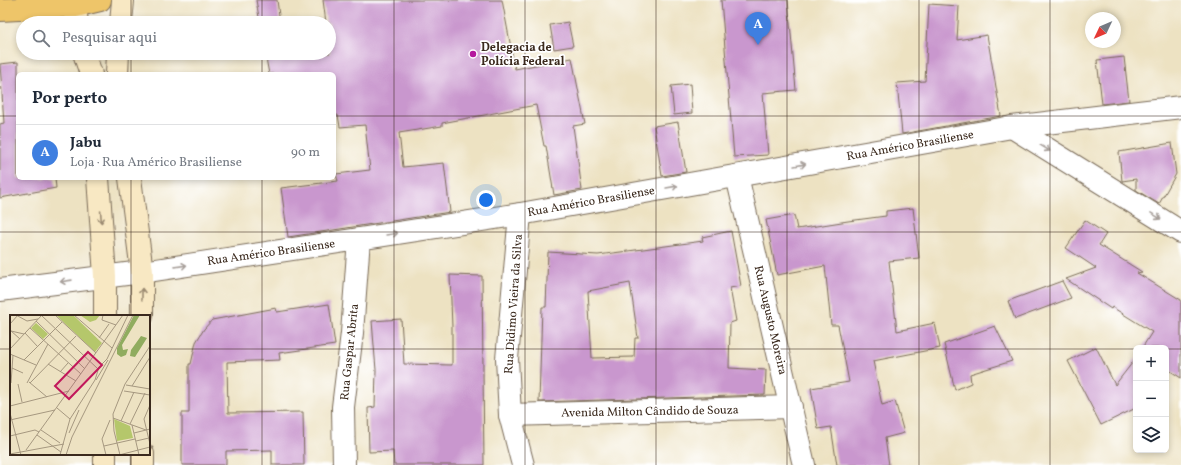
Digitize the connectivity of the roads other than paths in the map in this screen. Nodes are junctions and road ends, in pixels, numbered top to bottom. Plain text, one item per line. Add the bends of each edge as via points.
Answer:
1 (100, 0) edge
2 (123, 0) edge
3 (0, 10) edge
4 (74, 10) edge
5 (122, 16) edge
6 (86, 60) edge
7 (118, 60) edge
8 (90, 72) edge
9 (117, 72) edge
10 (1181, 107) edge
11 (1012, 127) junction
12 (737, 176) junction
13 (98, 180) edge
14 (130, 180) edge
15 (520, 214) junction
16 (1181, 232) edge
17 (359, 240) junction
18 (142, 272) junction
19 (105, 276) junction
20 (0, 290) edge
21 (105, 315) edge
22 (142, 315) edge
23 (790, 407) junction
24 (510, 414) junction
25 (344, 465) edge
26 (523, 465) edge
27 (804, 465) edge

1 - 4 main road
2 - 5 street
3 - 4 main road
6 - 8 street
7 - 9 street
10 - 11 street, Rua Américo Brasiliense
12 -> 11 street, Rua Américo Brasiliense
11 -> 16 street
15 -> 12 street, Rua Américo Brasiliense
12 - 23 street, Rua Augusto Moreira
13 -> 19 street
14 - 18 street
17 -> 15 street, Rua Américo Brasiliense
15 - 24 street, Rua Didimo Vieira da Silva via 507,359
18 -> 17 street, Rua Américo Brasiliense
17 - 25 street, Rua Gaspar Abrita via 343,407
18 - 19 street, Rua Américo Brasiliense
22 -> 18 street
19 -> 20 street, Rua Américo Brasiliense
19 - 21 street
23 - 24 street, Avenida Milton Cândido de Souza
23 - 27 street, Rua Augusto Moreira
24 - 26 street, Rua Didimo Vieira da Silva

